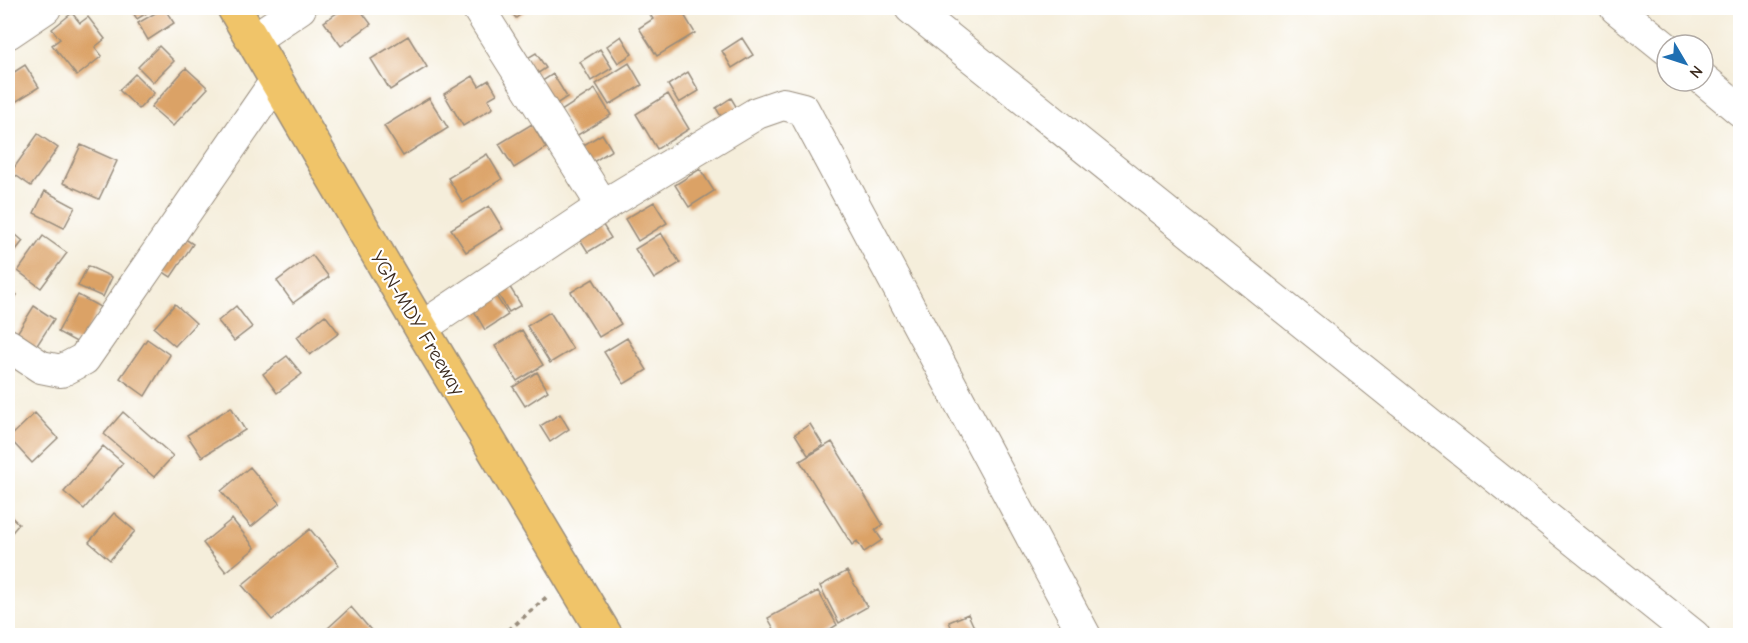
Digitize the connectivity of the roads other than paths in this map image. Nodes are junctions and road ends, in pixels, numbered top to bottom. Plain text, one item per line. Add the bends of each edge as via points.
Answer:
1 (45, 8) edge
2 (234, 8) edge
3 (300, 8) edge
4 (478, 8) edge
5 (911, 8) edge
6 (1616, 8) edge
7 (8, 33) edge
8 (254, 39) junction
9 (1655, 40) edge
10 (276, 81) junction
11 (1715, 89) edge
12 (1740, 110) edge
13 (603, 206) junction
14 (421, 328) junction
15 (8, 345) edge
16 (606, 636) edge
17 (1085, 636) edge
18 (1694, 636) edge

1 - 7 street
2 - 8 main road, YGN-MDY Freeway
3 - 8 street
4 - 13 street
5 - 18 street
6 - 9 street
8 - 10 main road, YGN-MDY Freeway
10 - 14 main road, YGN-MDY Freeway
10 - 15 street via 84,359 61,371 41,367
11 - 12 street
13 - 14 street
13 - 17 street via 757,113 783,104 804,109
14 - 16 main road, YGN-MDY Freeway

